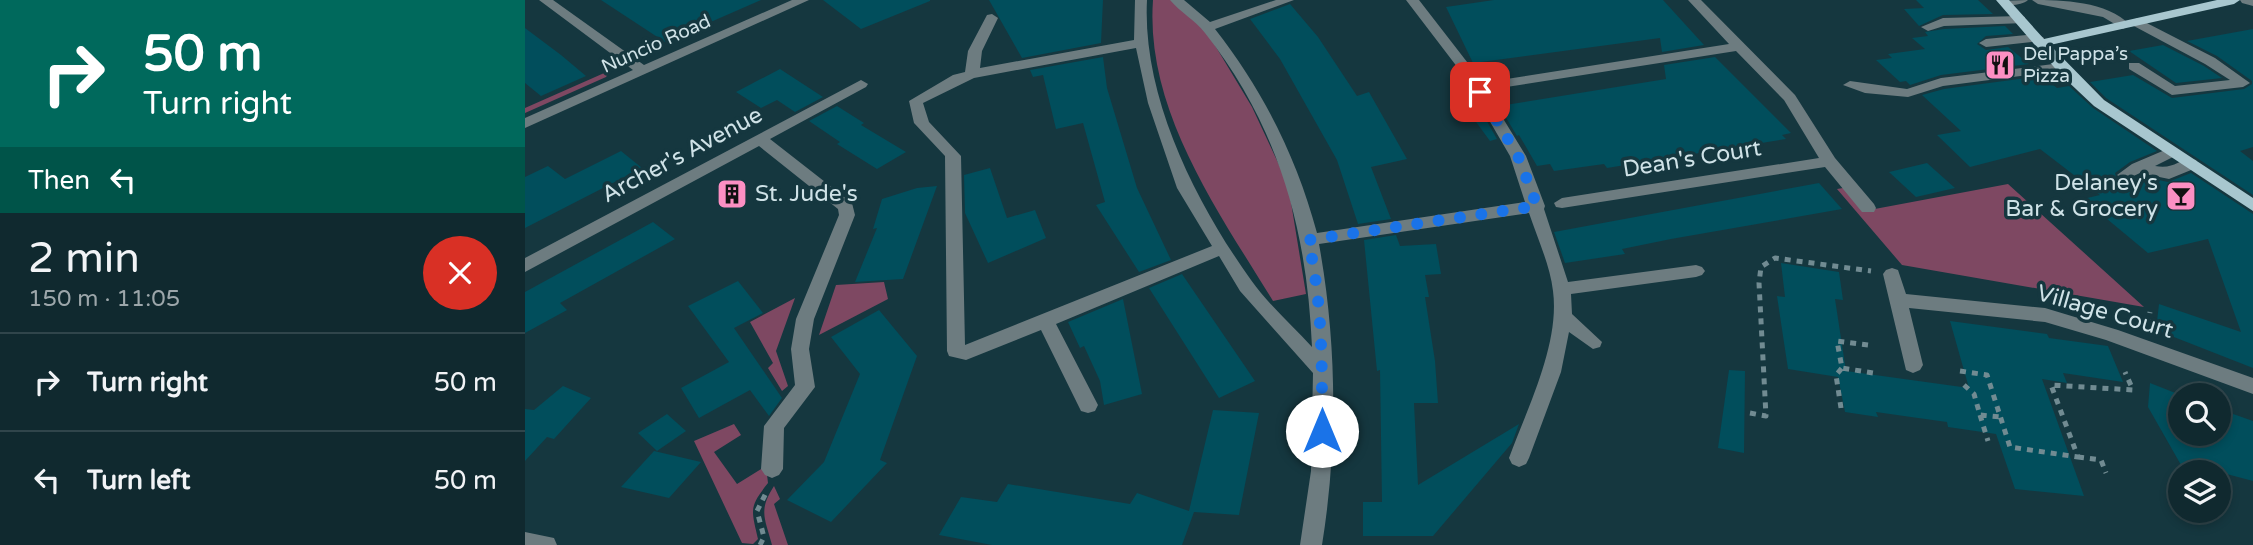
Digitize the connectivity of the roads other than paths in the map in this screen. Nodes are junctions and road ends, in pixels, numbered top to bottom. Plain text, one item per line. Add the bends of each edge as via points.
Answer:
1 (545, 0) edge
2 (803, 0) edge
3 (1141, 0) edge
4 (1177, 0) edge
5 (1288, 0) edge
6 (1412, 0) edge
7 (1694, 0) edge
8 (2002, 0) edge
9 (2022, 0) edge
10 (2038, 0) edge
11 (2234, 0) edge
12 (2246, 0) edge
13 (2253, 2) edge
14 (992, 18) dead end
15 (2020, 19) junction
16 (2130, 23) junction
17 (1208, 27) junction
18 (1928, 27) dead end
19 (2039, 40) junction
20 (1141, 43) junction
21 (1986, 43) dead end
22 (1739, 46) junction
23 (2061, 66) junction
24 (2134, 66) dead end
25 (643, 71) junction
26 (972, 74) junction
27 (861, 84) dead end
28 (1500, 84) dead end
29 (1850, 85) dead end
30 (525, 123) edge
31 (760, 139) junction
32 (2172, 152) junction
33 (1829, 161) junction
34 (2190, 163) junction
35 (1562, 203) dead end
36 (1537, 206) junction
37 (2253, 206) edge
38 (1868, 208) dead end
39 (1308, 240) junction
40 (1223, 248) junction
41 (525, 266) edge
42 (1696, 271) dead end
43 (1883, 272) road end
44 (1562, 289) junction
45 (1898, 300) junction
46 (1563, 317) junction
47 (1046, 321) junction
48 (1593, 342) dead end
49 (1913, 365) dead end
50 (1321, 369) junction
51 (2253, 386) edge
52 (1087, 405) dead end
53 (1519, 458) dead end
54 (772, 476) road end
55 (525, 542) edge
56 (546, 545) edge
57 (1311, 545) edge

1 - 25 street
2 - 25 street, Nuncio Road
3 - 20 street
4 - 17 street
5 - 17 street
6 - 36 street via 1474,82 1518,156
7 - 22 street
8 - 9 street
8 - 15 main road
10 - 16 street
11 - 16 main road
12 - 13 street
14 - 26 street via 975,51
15 - 18 street via 1944,22
15 - 19 main road
16 - 19 main road
16 - 24 street via 2210,61 2243,83 2172,91
17 - 39 street via 1273,132 1300,201
19 - 21 street
19 - 23 main road
20 - 26 street
20 - 40 street via 1155,103 1185,188
22 - 28 street
22 - 33 street via 1790,98
23 - 29 street via 1941,82 1908,93
23 - 32 main road via 2099,103
25 - 30 street, Nuncio Road
26 - 47 street via 927,93 916,101 915,110 927,131 953,156 956,351 966,354
27 - 31 street, Archer's Avenue
31 - 41 street, Archer's Avenue
31 - 54 street via 846,207 847,215 801,334 805,387 774,426
32 - 34 main road
32 - 34 street via 2132,172 2169,174
33 - 35 street, Dean's Court
33 - 38 street
34 - 37 main road
36 - 39 street
36 - 44 street
39 - 50 street via 1315,267
40 - 47 street
40 - 50 street via 1246,286
42 - 44 street
43 - 45 street
44 - 46 street
45 - 49 street
45 - 51 street, Village Court via 2045,315
46 - 48 street
46 - 53 street via 1551,372
47 - 52 street
50 - 57 street via 1322,473
55 - 56 street

